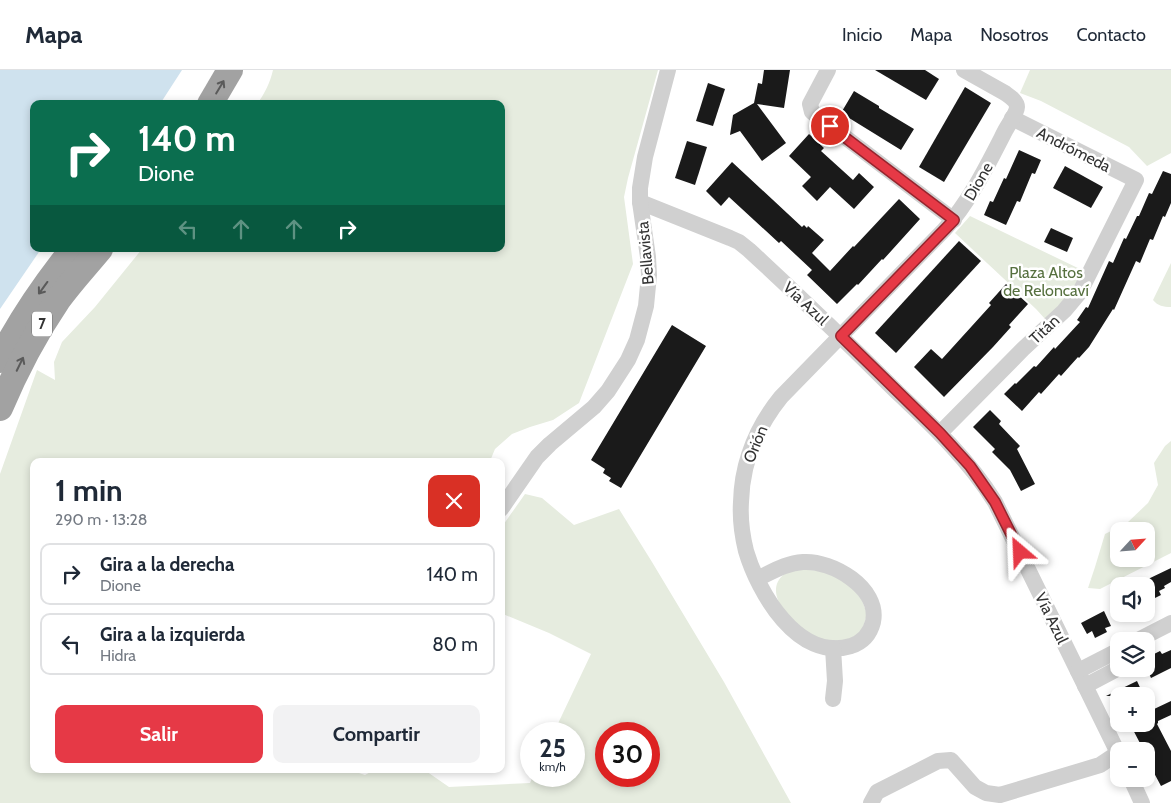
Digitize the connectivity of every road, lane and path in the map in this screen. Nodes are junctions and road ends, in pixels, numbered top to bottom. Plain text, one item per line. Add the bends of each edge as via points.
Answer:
1 (210, 70) edge
2 (230, 70) edge
3 (668, 70) edge
4 (828, 70) edge
5 (964, 70) edge
6 (192, 100) edge
7 (212, 100) edge
8 (1014, 111) junction
9 (1136, 180) joint
10 (640, 202) junction
11 (954, 220) junction
12 (71, 252) edge
13 (98, 252) edge
14 (841, 336) junction
15 (0, 360) edge
16 (0, 408) edge
17 (940, 433) junction
18 (505, 502) edge
19 (757, 579) junction
20 (1171, 623) edge
21 (1155, 633) edge
22 (833, 648) junction
23 (1110, 655) edge
24 (1078, 671) junction
25 (1110, 673) edge
26 (1085, 686) junction
27 (833, 699) dead end
28 (1112, 742) edge
29 (1110, 759) edge
30 (1134, 787) edge
31 (1016, 797) edge
32 (871, 803) edge
33 (1142, 803) edge

1 - 6 highway
7 -> 2 highway
3 - 10 street, Bellavista via 645,157
4 - 11 street via 810,104 812,112
5 - 8 street, Andrómeda via 1005,92
8 - 9 street, Andrómeda
8 - 11 street, Dione via 984,172
9 - 17 street, Titán via 1080,292
10 - 14 street, Vía Azul via 739,242
10 - 18 street, Bellavista via 648,257 648,291 637,340 608,391 536,458
11 - 14 street, Dione
12 -> 15 highway, 7 via 35,300
16 -> 13 highway, 7 via 22,359 46,318
14 - 17 street, Vía Azul
14 - 19 street, Orión via 781,397 754,438 742,486 741,518 746,550
17 - 24 street, Vía Azul via 970,466 995,502
19 - 22 street, Orión via 795,633
19 - 22 street via 789,564 808,562 828,566 852,578 870,602 873,620 869,633 862,640
20 - 21 street
22 - 27 street
23 - 24 street
24 - 26 street, Vía Azul
25 - 26 street
26 - 28 street, Vía Azul
29 - 31 street
30 - 33 street
31 - 32 street via 986,793 975,787 951,760 938,761 877,792

